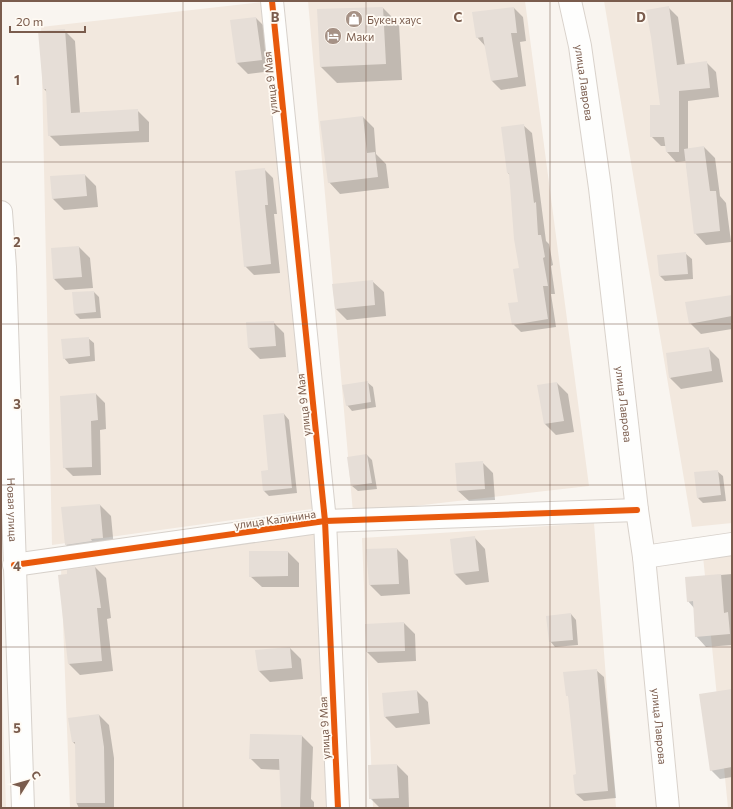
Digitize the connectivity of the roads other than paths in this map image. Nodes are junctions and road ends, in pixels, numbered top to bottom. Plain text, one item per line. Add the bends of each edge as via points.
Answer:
1 (272, 1) edge
2 (570, 1) edge
3 (1, 212) edge
4 (637, 510) junction
5 (325, 521) junction
6 (732, 544) edge
7 (644, 557) junction
8 (14, 565) junction
9 (22, 808) edge
10 (338, 808) edge
11 (668, 808) edge

1 - 5 street, улица 9 Мая
2 - 4 street, улица Лаврова via 580,46 599,180
3 - 8 street, Новая улица
4 - 5 street, улица Калинина
4 - 7 street, улица Лаврова
5 - 8 street, улица Калинина
5 - 10 street, улица 9 Мая
6 - 7 street
7 - 11 street, улица Лаврова
8 - 9 street, Новая улица

